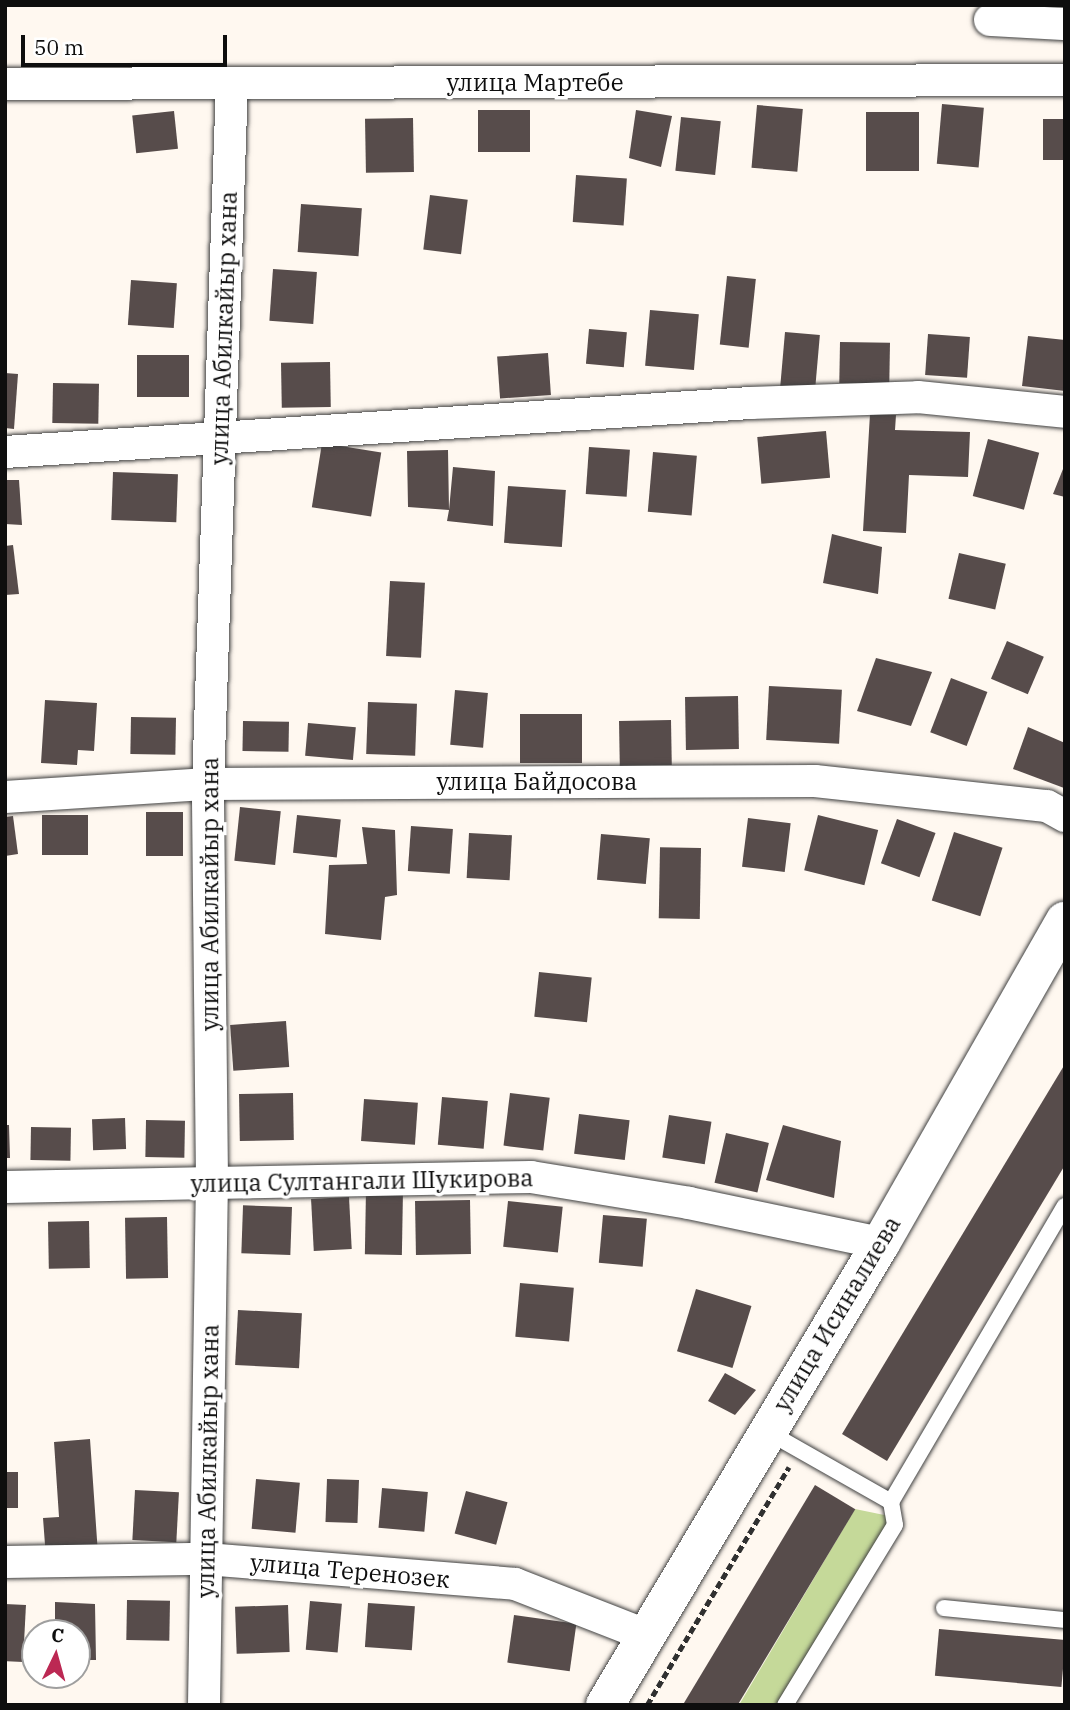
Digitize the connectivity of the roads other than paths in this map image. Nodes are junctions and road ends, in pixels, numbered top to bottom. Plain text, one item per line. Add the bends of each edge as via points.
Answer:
1 (990, 20) dead end
2 (1065, 24) edge
3 (1065, 80) edge
4 (5, 84) edge
5 (232, 84) junction
6 (1065, 412) edge
7 (220, 440) junction
8 (5, 452) edge
9 (208, 784) junction
10 (5, 797) edge
11 (1065, 816) edge
12 (1065, 920) edge
13 (212, 1181) junction
14 (5, 1187) edge
15 (1065, 1206) edge
16 (881, 1243) junction
17 (766, 1431) junction
18 (891, 1502) junction
19 (206, 1559) junction
20 (5, 1562) edge
21 (944, 1608) dead end
22 (1065, 1620) edge
23 (643, 1634) junction
24 (204, 1705) edge
25 (605, 1705) edge
26 (785, 1705) edge

1 - 2 street
3 - 5 street, улица Мартебе
4 - 5 street, улица Мартебе
5 - 7 street, улица Абилкайыр хана
6 - 7 street via 918,397 750,403
7 - 8 street
7 - 9 street, улица Абилкайыр хана
9 - 10 street, улица Байдосова
9 - 11 street, улица Байдосова via 815,781 1047,806
9 - 13 street, улица Абилкайыр хана
12 - 16 street, улица Исиналиева
13 - 14 street, улица Султангали Шукирова
13 - 16 street, улица Султангали Шукирова via 531,1177 689,1203
13 - 19 street, улица Абилкайыр хана
15 - 18 lane
16 - 17 street, улица Исиналиева
17 - 18 lane
17 - 23 street, улица Исиналиева
18 - 26 lane via 895,1525
19 - 20 street, улица Теренозек
19 - 23 street, улица Теренозек via 515,1584
19 - 24 street, улица Абилкайыр хана
21 - 22 lane
23 - 25 street, улица Исиналиева

